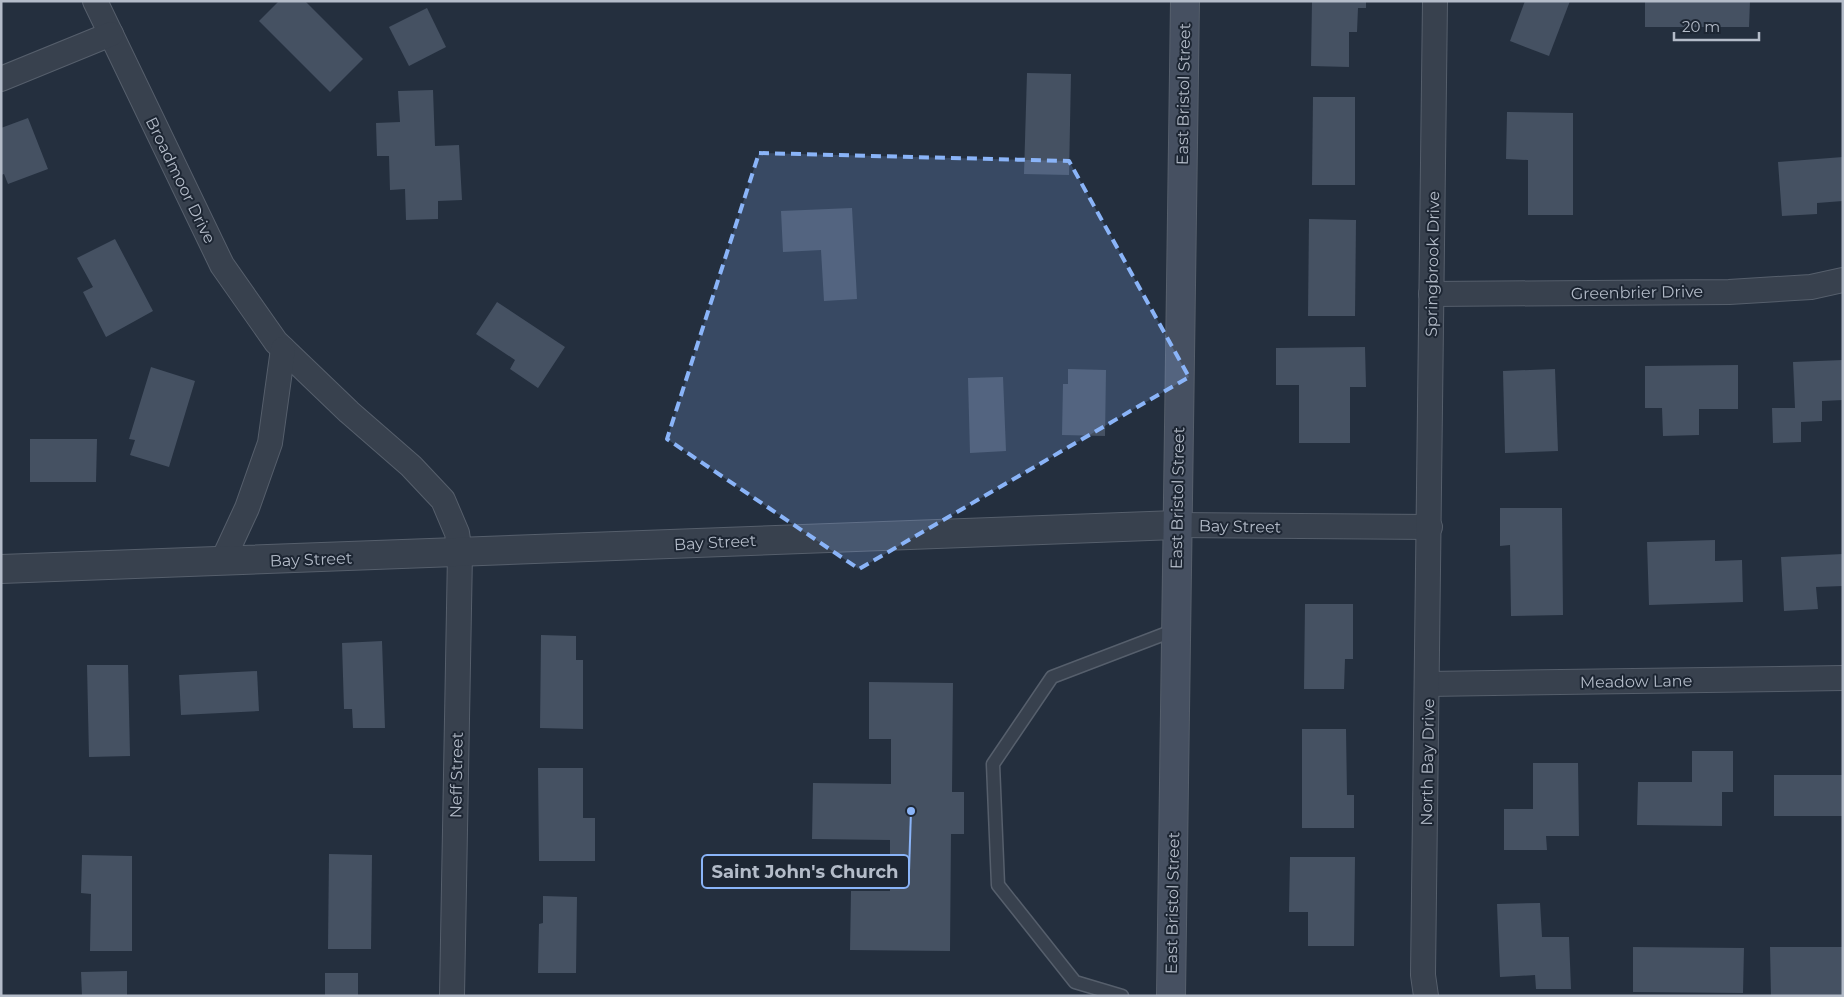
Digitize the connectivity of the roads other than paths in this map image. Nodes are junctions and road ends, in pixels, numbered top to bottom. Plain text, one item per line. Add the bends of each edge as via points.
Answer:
1 (95, 1) edge
2 (1185, 1) edge
3 (1435, 1) edge
4 (110, 34) junction
5 (1, 79) edge
6 (1843, 280) edge
7 (1431, 294) junction
8 (283, 349) junction
9 (1176, 525) junction
10 (1430, 527) junction
11 (460, 554) junction
12 (222, 562) junction
13 (1, 569) edge
14 (1175, 630) junction
15 (1843, 678) edge
16 (1428, 684) junction
17 (452, 996) edge
18 (1122, 996) edge
19 (1171, 996) edge
20 (1426, 996) edge

1 - 4 street, Broadmoor Drive
2 - 9 main road, East Bristol Street
3 - 7 street, Springbrook Drive
4 - 5 street
4 - 8 street, Broadmoor Drive via 222,265
6 - 7 street, Greenbrier Drive via 1811,287 1729,292
7 - 10 street, Springbrook Drive
8 - 11 street, Broadmoor Drive via 348,412 411,466 443,500 457,532
8 - 12 street via 270,443 247,508
9 - 10 street, Bay Street
9 - 11 street, Bay Street via 814,537
9 - 14 main road, East Bristol Street
10 - 16 street, North Bay Drive
11 - 12 street, Bay Street
11 - 17 street, Neff Street
12 - 13 street, Bay Street
14 - 18 lane via 1052,677 993,764 998,884 1075,982
14 - 19 main road, East Bristol Street
15 - 16 street, Meadow Lane
16 - 20 street, North Bay Drive via 1423,975

